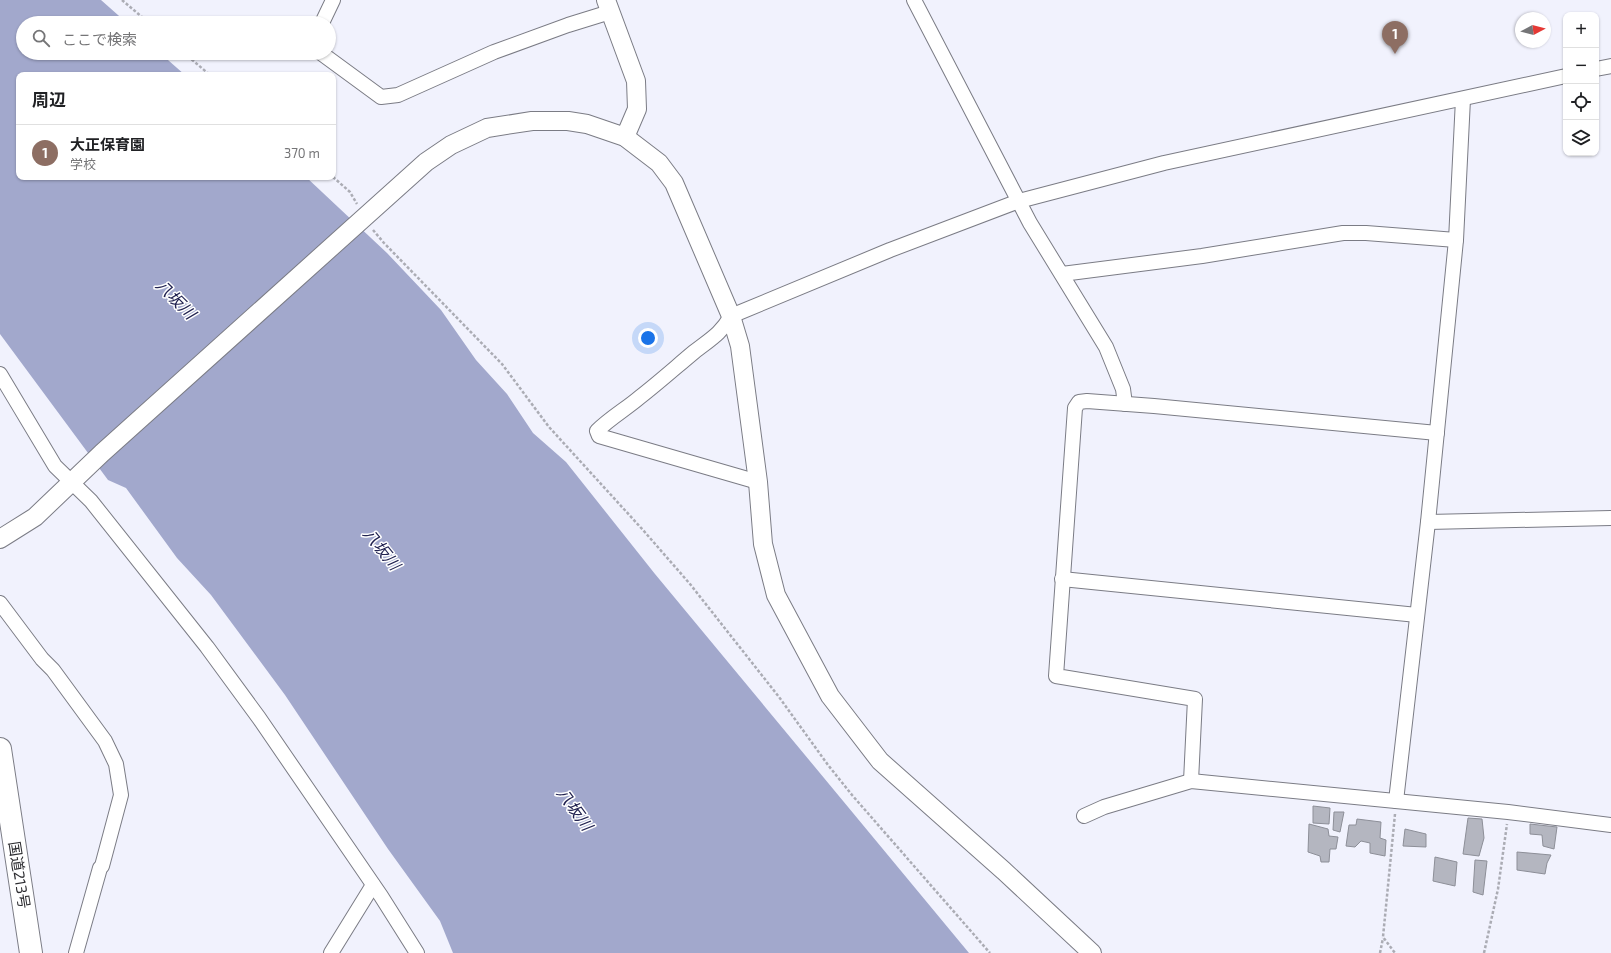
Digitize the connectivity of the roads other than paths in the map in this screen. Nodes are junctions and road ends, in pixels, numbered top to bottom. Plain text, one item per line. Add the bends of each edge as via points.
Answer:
1 (333, 0) edge
2 (914, 0) edge
3 (608, 6) edge
4 (325, 16) edge
5 (330, 60) edge
6 (1611, 66) edge
7 (1599, 69) edge
8 (1563, 77) edge
9 (1463, 99) junction
10 (626, 136) junction
11 (1019, 201) junction
12 (1456, 240) junction
13 (1062, 274) junction
14 (731, 316) junction
15 (0, 374) edge
16 (1125, 404) junction
17 (1437, 433) junction
18 (71, 482) junction
19 (758, 482) junction
20 (1611, 518) edge
21 (1428, 522) junction
22 (0, 539) edge
23 (1062, 579) junction
24 (0, 603) edge
25 (1417, 615) junction
26 (0, 749) edge
27 (1191, 782) junction
28 (1396, 802) junction
29 (1084, 816) dead end
30 (1611, 825) edge
31 (373, 884) junction
32 (31, 953) edge
33 (76, 953) edge
34 (331, 953) edge
35 (417, 953) edge
36 (1092, 953) edge

1 - 4 street
2 - 11 street
3 - 5 street via 568,25 494,52 398,95 380,97
3 - 10 street via 636,81 637,109
6 - 7 street
8 - 9 street
9 - 11 street via 1164,162
9 - 12 street
10 - 14 street via 658,162 674,183
10 - 18 street via 587,124 532,121 487,128 451,145 426,162
11 - 13 street
11 - 14 street via 890,250
12 - 13 street via 1343,233 1202,256
12 - 17 street
13 - 16 street via 1106,347 1123,389
14 - 19 street via 740,346
14 - 19 street via 717,335 597,431 599,436
15 - 18 street via 55,466
16 - 17 street
16 - 23 street via 1087,401 1079,402 1075,408
17 - 21 street
18 - 22 street via 35,517
18 - 31 street via 91,501 207,647
19 - 36 street via 763,544 776,595 830,696 880,761
20 - 21 street
21 - 25 street
23 - 25 street
23 - 27 street via 1056,676 1195,699
24 - 33 street via 105,741 116,764 121,794
25 - 28 street
26 - 32 highway, 国道213号
27 - 28 street
27 - 29 street via 1104,806
28 - 30 street
31 - 34 street
31 - 35 street

